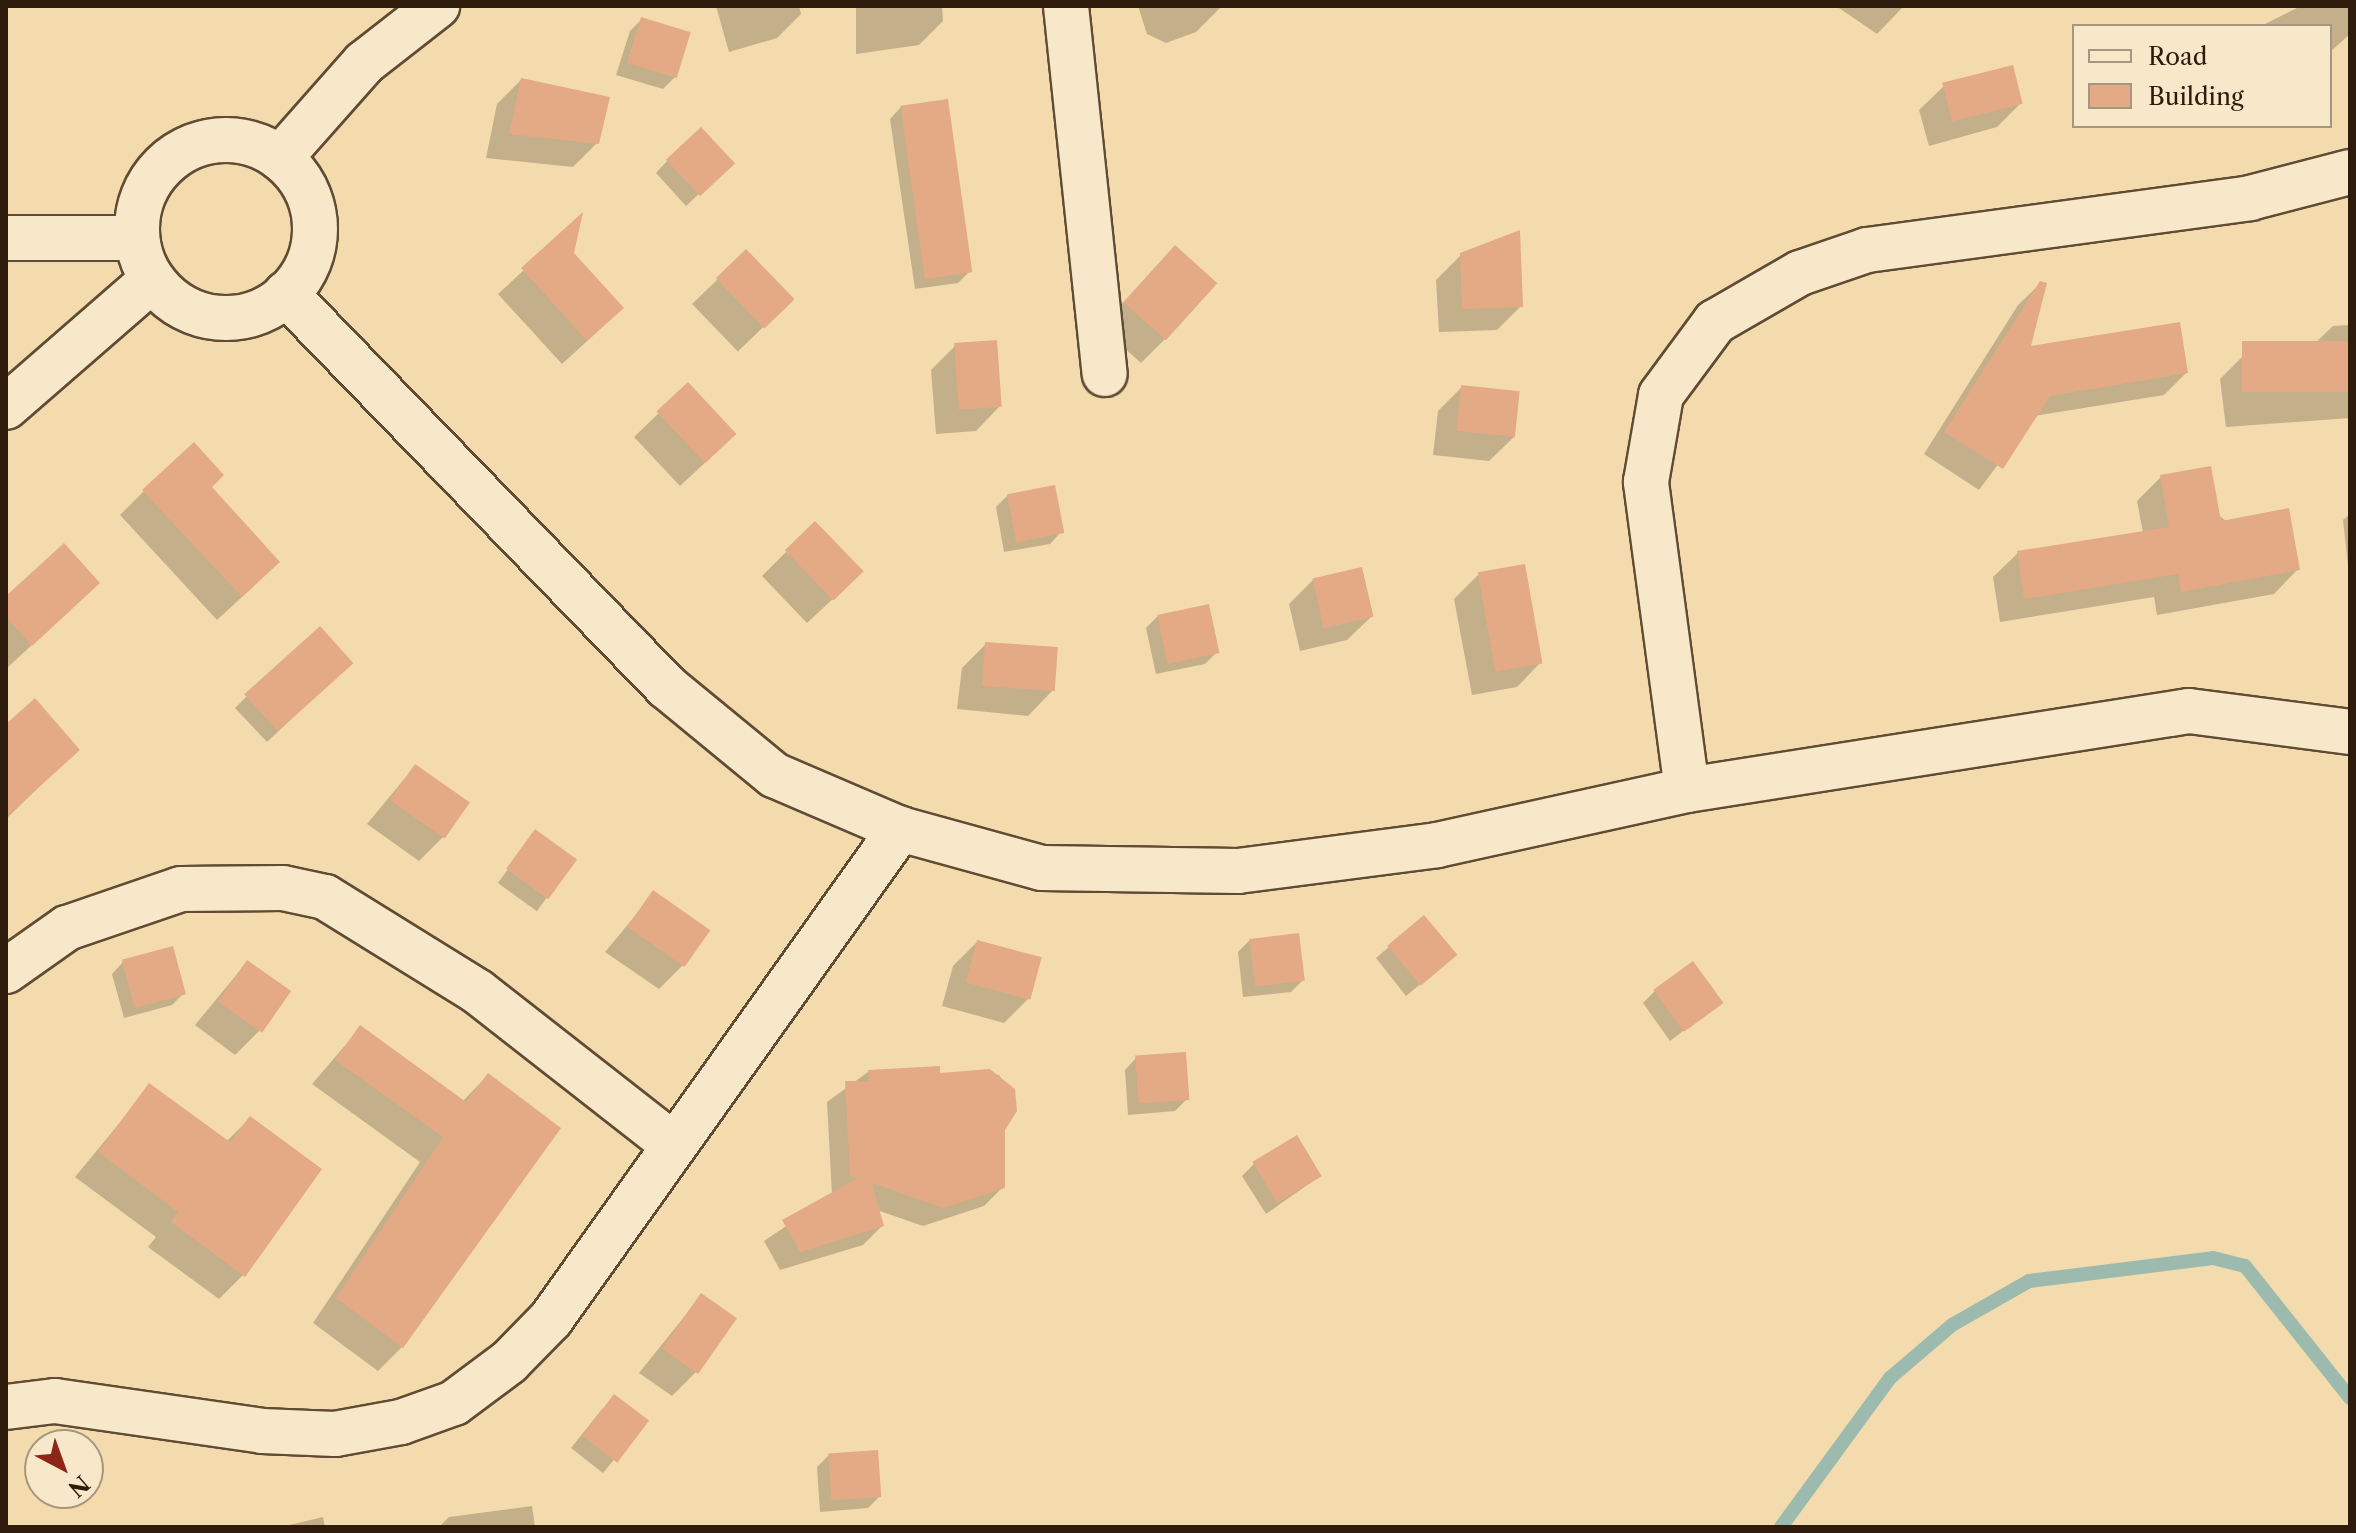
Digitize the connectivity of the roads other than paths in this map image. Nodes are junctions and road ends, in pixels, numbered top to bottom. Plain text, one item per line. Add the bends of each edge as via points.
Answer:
1 (437, 6) edge
2 (1066, 6) edge
3 (280, 158) junction
4 (2350, 172) edge
5 (6, 238) edge
6 (137, 238) junction
7 (152, 280) junction
8 (286, 294) junction
9 (1105, 374) dead end
10 (6, 407) edge
11 (2350, 732) edge
12 (1687, 790) junction
13 (900, 829) junction
14 (6, 971) edge
15 (674, 1145) junction
16 (6, 1407) edge

1 - 3 street via 364,63
2 - 9 street
3 - 6 street via 225,139 170,159 139,208
3 - 8 street via 300,179 316,235 309,263
4 - 12 street via 2250,198 1867,250 1800,273 1715,322 1661,395 1646,482
5 - 6 street
6 - 7 street
7 - 8 street via 185,309 213,317 242,317
7 - 10 street
8 - 13 street via 667,687 774,775
11 - 12 street via 2189,711
12 - 13 street via 1437,845 1238,871 1042,868
13 - 15 street
14 - 15 street via 67,928 181,889 283,888 325,897 478,992
15 - 16 street via 551,1319 509,1362 454,1403 401,1422 335,1434 55,1401

